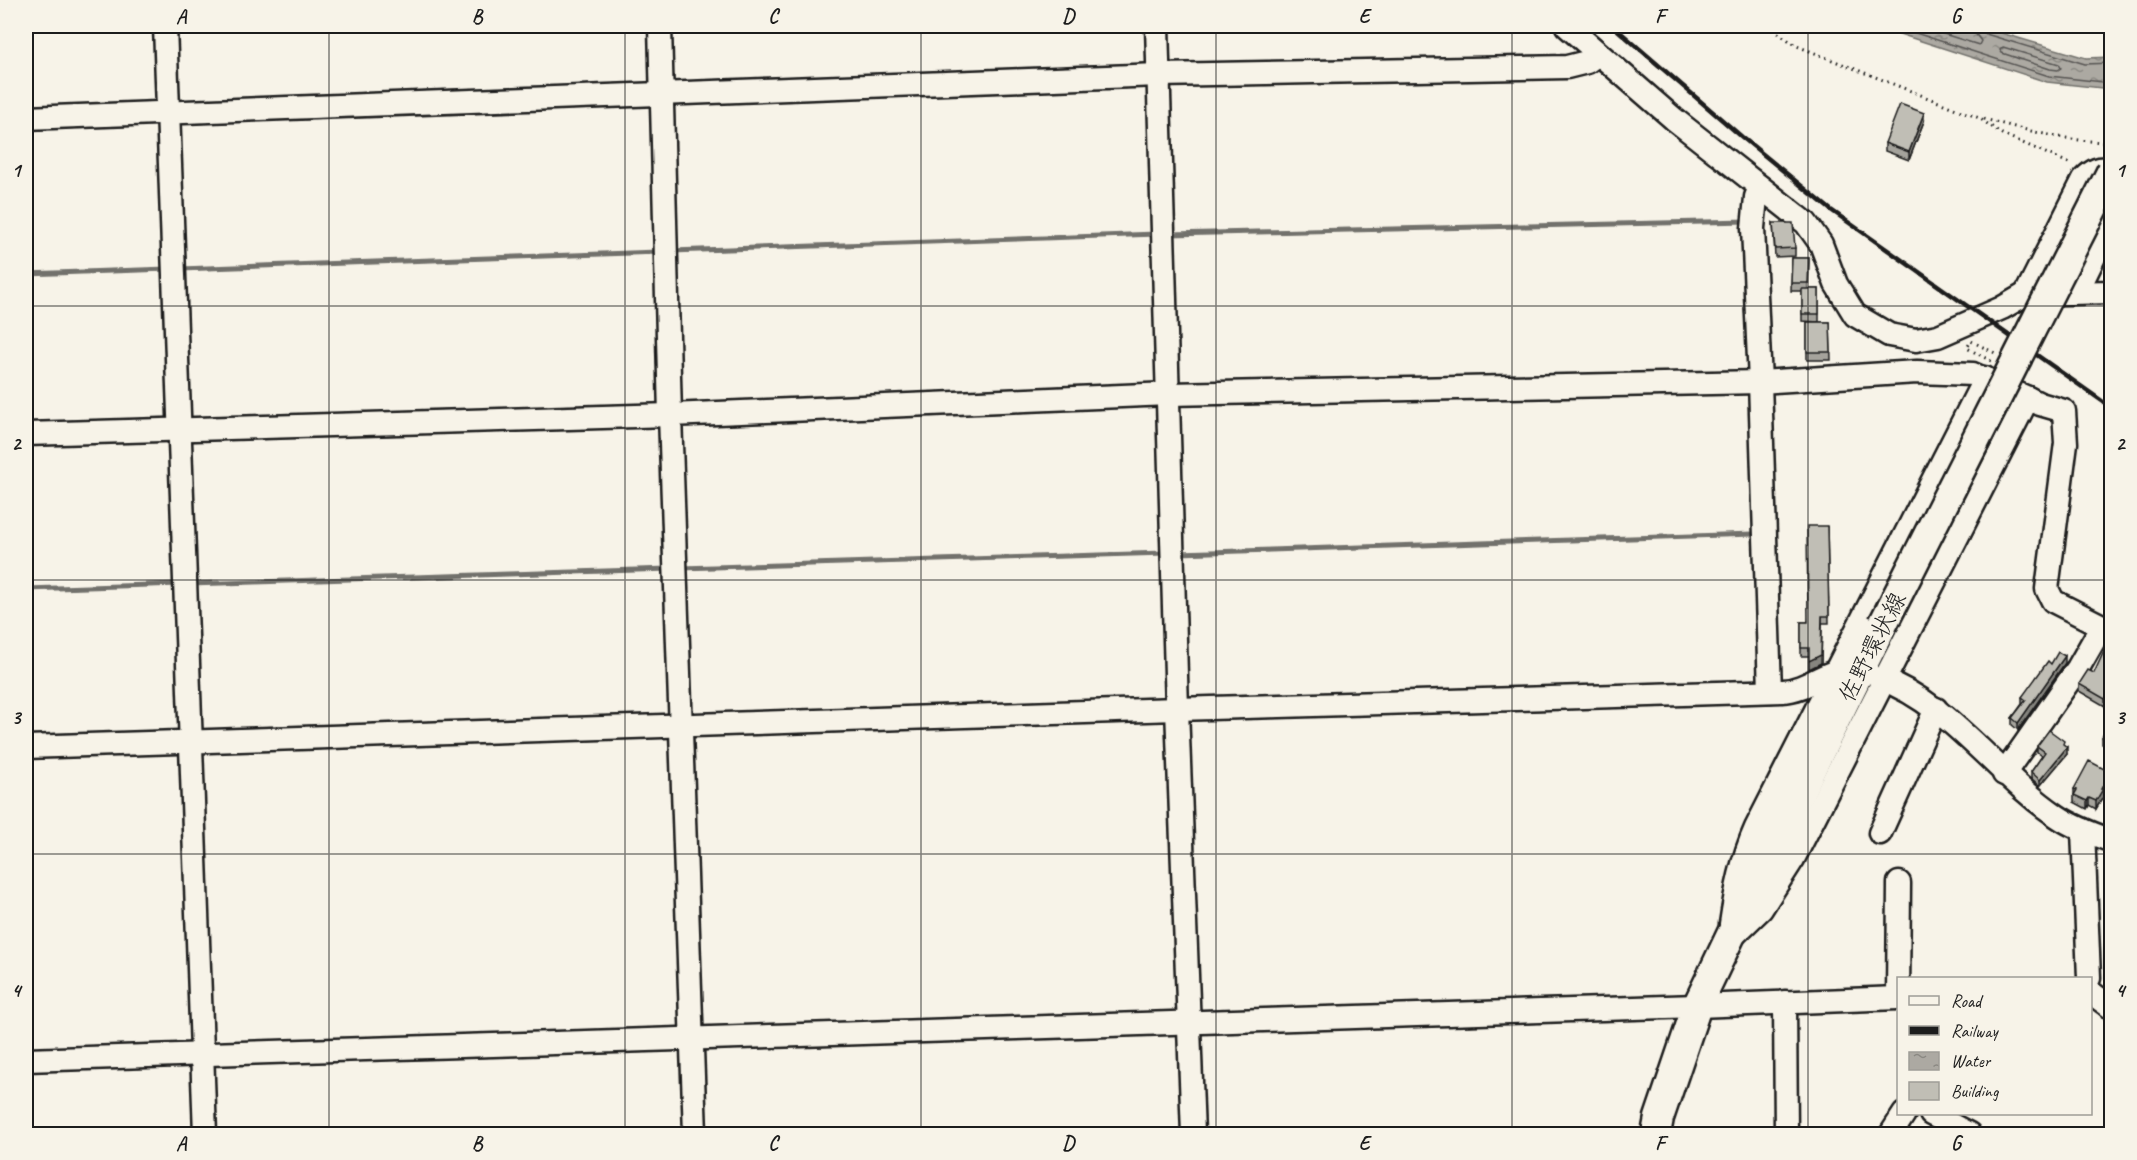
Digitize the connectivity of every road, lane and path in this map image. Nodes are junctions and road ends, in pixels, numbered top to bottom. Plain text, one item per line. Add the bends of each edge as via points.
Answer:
1 (165, 26) edge
2 (660, 26) edge
3 (1157, 26) edge
4 (1567, 26) edge
5 (1768, 26) edge
6 (1598, 54) junction
7 (1159, 75) junction
8 (662, 93) junction
9 (168, 113) junction
10 (26, 118) edge
11 (1979, 118) junction
12 (2112, 142) edge
13 (2105, 170) edge
14 (1760, 187) junction
15 (2112, 220) edge
16 (2077, 292) junction
17 (2112, 292) edge
18 (2026, 294) junction
19 (1916, 340) junction
20 (1996, 354) dead end
21 (1989, 370) junction
22 (1917, 372) junction
23 (1760, 382) junction
24 (1169, 394) junction
25 (2028, 398) junction
26 (670, 415) junction
27 (180, 428) junction
28 (26, 434) edge
29 (1905, 537) junction
30 (1945, 560) junction
31 (2107, 629) edge
32 (1842, 669) junction
33 (1882, 679) junction
34 (1770, 691) junction
35 (1177, 709) junction
36 (1936, 709) junction
37 (681, 725) junction
38 (190, 741) junction
39 (26, 747) edge
40 (2004, 774) junction
41 (2083, 830) junction
42 (1880, 833) dead end
43 (2112, 841) edge
44 (1899, 884) dead end
45 (1729, 940) junction
46 (1898, 977) edge
47 (2089, 977) edge
48 (2092, 993) edge
49 (1897, 998) edge
50 (1785, 1002) junction
51 (1697, 1006) junction
52 (2112, 1008) edge
53 (1188, 1022) junction
54 (692, 1039) junction
55 (204, 1055) junction
56 (26, 1060) edge
57 (1903, 1115) edge
58 (1935, 1115) edge
59 (205, 1134) edge
60 (695, 1134) edge
61 (1192, 1134) edge
62 (1656, 1134) edge
63 (1786, 1134) edge
64 (1891, 1134) edge
65 (1969, 1134) edge

1 - 9 street
2 - 8 street
3 - 7 street
4 - 6 street
5 - 11 path via 1797,46
6 - 7 street via 1568,67
6 - 14 street
7 - 8 street
7 - 24 street
8 - 9 street
8 - 26 street
9 - 10 street
9 - 27 street
11 - 12 path via 2065,138
11 - 13 path via 2002,134
13 - 18 street via 2084,179
13 - 45 main road, 佐野環状線, bridge
14 - 19 street via 1806,223 1821,244 1836,284 1855,315 1889,334
14 - 23 street via 1752,228
15 - 16 street
16 - 17 street
16 - 18 street
18 - 19 street via 1965,325
19 - 22 street
20 - 21 path, bridge via 1971,341 1967,348
21 - 22 street
21 - 25 street
21 - 29 street
22 - 23 street
23 - 24 street
23 - 34 street
24 - 26 street
24 - 35 street
25 - 30 street
25 - 31 street via 2064,411 2066,443 2047,590 2053,601
26 - 27 street
26 - 37 street
27 - 28 street
27 - 38 street
29 - 30 street
29 - 32 street
30 - 33 street
31 - 40 street
32 - 34 street via 1797,689
32 - 45 street via 1746,849 1736,886
33 - 36 street
33 - 45 street via 1793,859 1761,909
34 - 35 street
35 - 37 street
35 - 53 street
36 - 40 street
36 - 42 street
37 - 38 street
37 - 54 street
38 - 39 street
38 - 55 street
40 - 41 street via 2058,817
41 - 43 street
41 - 47 street
44 - 46 street
45 - 51 main road, 佐野環状線
48 - 52 street
49 - 50 street
50 - 51 street
50 - 63 street
51 - 53 street
51 - 62 main road, 佐野環状線
53 - 54 street
53 - 61 street
54 - 55 street
54 - 60 street
55 - 56 street
55 - 59 street
57 - 64 street
58 - 65 street

